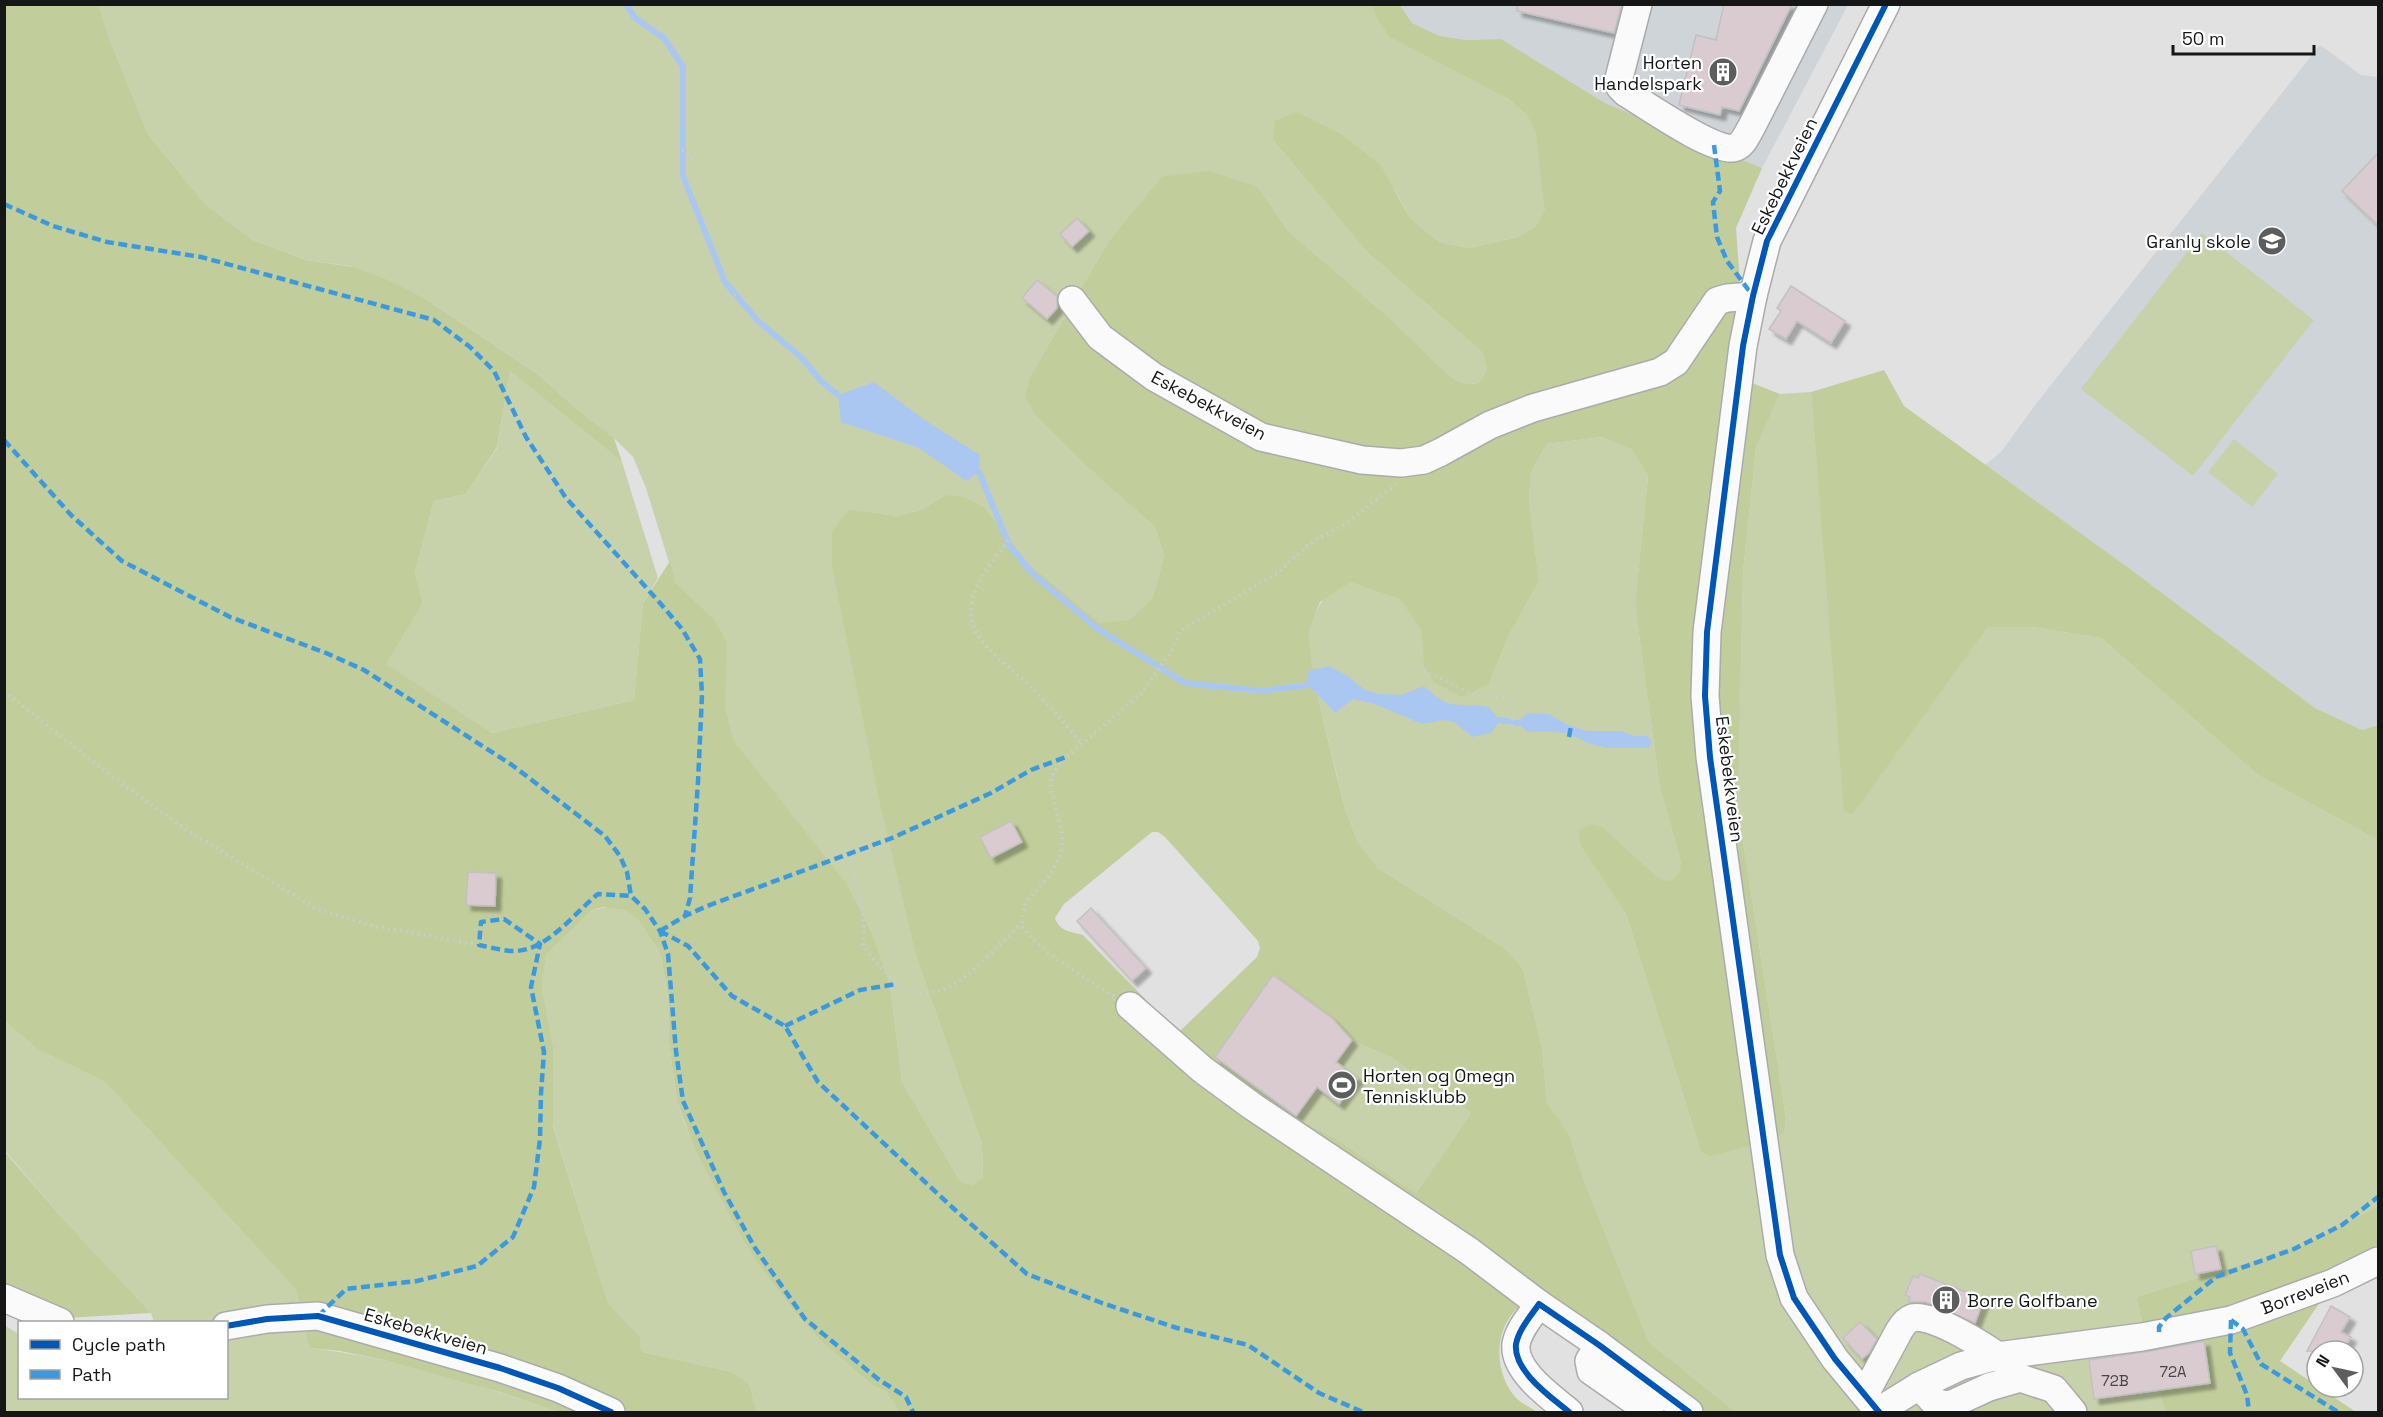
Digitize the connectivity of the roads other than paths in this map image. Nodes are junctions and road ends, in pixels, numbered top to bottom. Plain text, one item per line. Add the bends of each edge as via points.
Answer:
1 (1638, 4) edge
2 (1814, 4) edge
3 (1886, 4) edge
4 (1753, 296) junction
5 (1072, 300) dead end
6 (1130, 1006) road end
7 (2379, 1262) edge
8 (4, 1298) edge
9 (1539, 1304) junction
10 (56, 1321) edge
11 (228, 1326) edge
12 (1599, 1345) junction
13 (1997, 1356) junction
14 (2020, 1378) junction
15 (1919, 1386) junction
16 (1875, 1408) edge
17 (611, 1413) edge
18 (1569, 1413) edge
19 (1650, 1413) edge
20 (1689, 1413) edge
21 (2073, 1413) edge

1 - 2 street via 1618,82 1620,87 1714,145 1733,148 1741,144 1751,128
3 - 4 street, Eskebekkveien via 1767,241
4 - 5 street, Eskebekkveien via 1718,301 1676,362 1660,372 1533,408 1490,425 1424,460 1401,463 1362,460 1261,437 1154,377 1100,337
4 - 16 street, Eskebekkveien via 1743,346 1707,632 1705,703 1710,758 1780,1255 1794,1298 1835,1359
6 - 9 street via 1203,1070 1252,1106 1469,1251
7 - 13 street, Borreveien via 2231,1320 2142,1337
8 - 10 street
9 - 12 street
9 - 18 street via 1522,1328 1516,1346 1530,1378
11 - 17 street, Eskebekkveien via 318,1316 500,1368
12 - 19 street via 1589,1361 1591,1371
12 - 20 street
13 - 14 street
13 - 15 street, Borreveien via 1960,1366
13 - 16 street via 1933,1320 1911,1318 1899,1331
14 - 15 street via 1944,1405 1933,1401
14 - 21 street via 2054,1389
15 - 16 street, Borreveien

